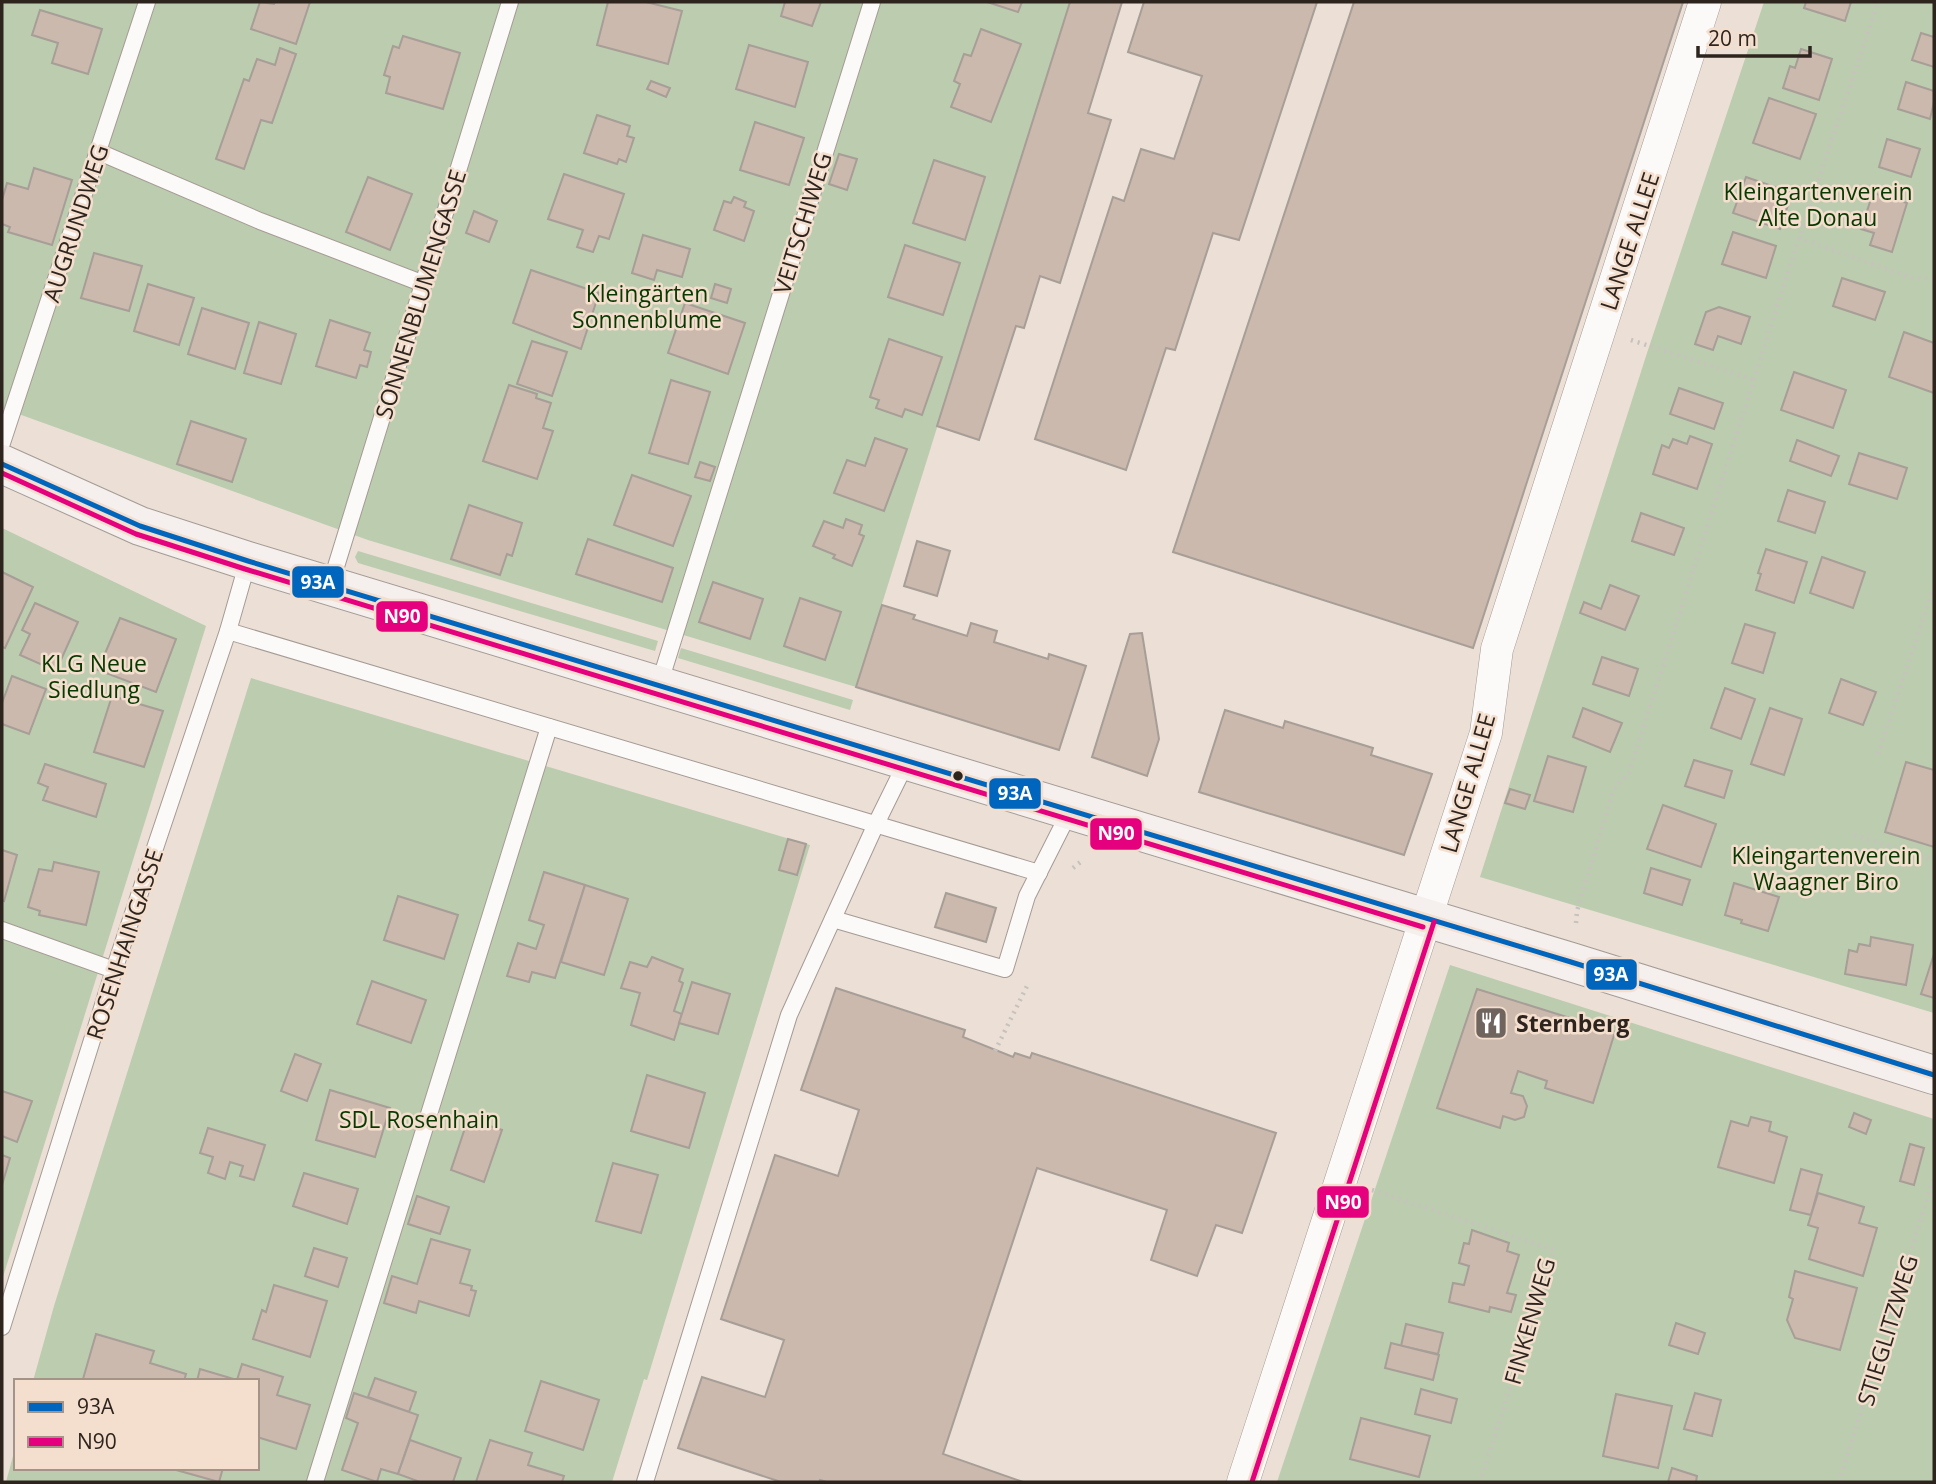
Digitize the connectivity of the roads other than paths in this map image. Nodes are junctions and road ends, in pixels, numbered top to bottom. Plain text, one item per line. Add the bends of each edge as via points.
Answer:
1 (147, 2) edge
2 (510, 2) edge
3 (872, 2) edge
4 (1705, 2) edge
5 (99, 152) junction
6 (424, 285) junction
7 (2, 443) edge
8 (2, 464) edge
9 (248, 561) junction
10 (330, 586) junction
11 (228, 631) junction
12 (659, 685) junction
13 (549, 727) junction
14 (907, 761) junction
15 (1070, 811) junction
16 (876, 824) junction
17 (1038, 873) junction
18 (833, 919) junction
19 (1426, 919) junction
20 (2, 930) edge
21 (114, 970) junction
22 (1934, 1075) edge
23 (2, 1327) edge
24 (315, 1482) edge
25 (645, 1482) edge
26 (1243, 1482) edge

1 - 5 lane, AUGRUNDWEG
2 - 6 lane, SONNENBLUMENGASSE
3 - 12 lane, VEITSCHIWEG
4 - 19 street, LANGE ALLEE via 1497,649 1486,733
5 - 6 lane
5 - 7 lane, AUGRUNDWEG
6 - 10 lane, SONNENBLUMENGASSE
8 - 9 street via 139,526
9 - 10 street
9 - 11 lane, ROSENHAINGASSE
10 - 12 street
11 - 13 lane
11 - 21 lane, ROSENHAINGASSE
12 - 14 street
13 - 16 lane
13 - 24 lane
14 - 15 street
14 - 16 lane
15 - 17 lane
15 - 19 street
16 - 17 lane
16 - 18 lane
17 - 18 lane via 1005,970
18 - 25 lane via 789,1015
19 - 22 street
19 - 26 street, LANGE ALLEE
20 - 21 lane
21 - 23 lane, ROSENHAINGASSE

